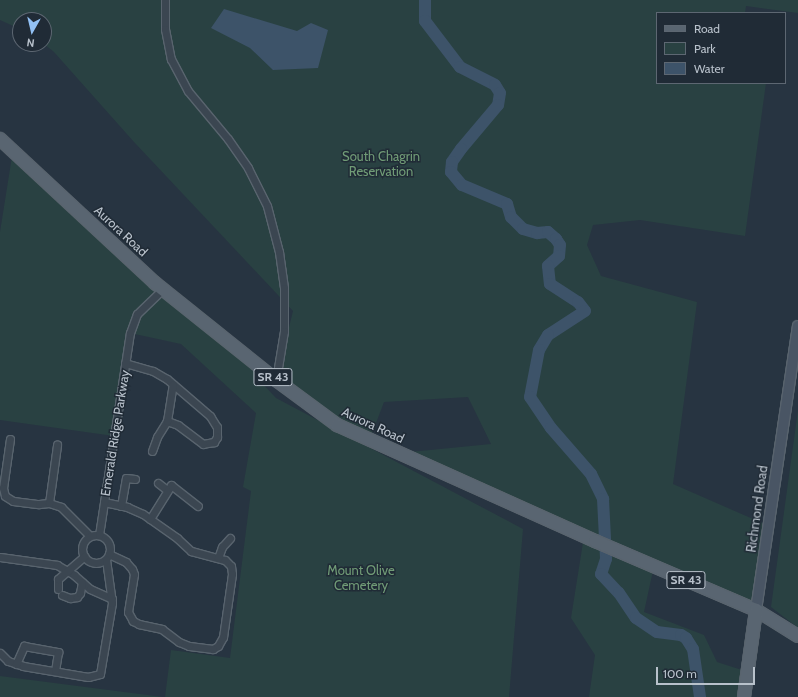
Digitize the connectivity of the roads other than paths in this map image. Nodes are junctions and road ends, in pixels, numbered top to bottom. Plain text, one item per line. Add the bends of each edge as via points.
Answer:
1 (165, 0) edge
2 (0, 139) edge
3 (163, 289) junction
4 (798, 326) edge
5 (125, 363) junction
6 (276, 380) junction
7 (173, 384) junction
8 (167, 421) junction
9 (10, 440) dead end
10 (57, 445) dead end
11 (152, 451) dead end
12 (135, 479) dead end
13 (158, 483) dead end
14 (167, 490) junction
15 (104, 502) junction
16 (49, 503) junction
17 (121, 506) junction
18 (198, 506) dead end
19 (150, 519) junction
20 (99, 535) junction
21 (90, 536) junction
22 (230, 538) dead end
23 (84, 556) junction
24 (0, 557) edge
25 (108, 557) junction
26 (218, 558) junction
27 (66, 570) junction
28 (82, 582) junction
29 (112, 599) junction
30 (756, 610) junction
31 (798, 636) edge
32 (0, 653) edge
33 (16, 664) junction
34 (55, 671) junction
35 (744, 697) edge

1 - 6 street via 165,29 171,59 188,91 228,139 248,168 267,206 279,252 284,288 284,331
2 - 3 main road, Aurora Road / SR 43
3 - 5 street, Emerald Ridge Parkway via 137,314 130,333
3 - 6 main road, Aurora Road / SR 43
4 - 30 street, Richmond Road
5 - 7 street, Emerald Ridge Parkway via 158,373
5 - 15 street, Emerald Ridge Parkway
6 - 30 main road, Aurora Road / SR 43 via 337,425
7 - 8 street
7 - 8 street, Emerald Ridge Parkway via 210,416 217,427 217,437 214,442 203,444 178,425
8 - 11 street
9 - 16 street via 3,488 5,496 13,501
10 - 16 street
12 - 17 street via 126,478
13 - 14 street
14 - 18 street via 171,485
14 - 19 street
15 - 17 street, Emerald Ridge Parkway
15 - 20 street, Emerald Ridge Parkway
16 - 21 street via 66,511
17 - 19 street, Emerald Ridge Parkway
19 - 26 street, Emerald Ridge Parkway via 191,551
20 - 21 street
20 - 25 street via 108,542
21 - 23 street via 83,545
22 - 26 street via 222,547
23 - 25 street via 94,563
23 - 27 street
24 - 27 street via 57,565
25 - 26 street, Emerald Ridge Parkway via 126,562 132,569 134,574 128,612 134,621 162,629 189,646 214,649 223,637 232,574 231,566
25 - 29 street
27 - 28 street
27 - 28 street via 58,579 60,592 70,598 77,597
28 - 29 street via 90,589
29 - 34 street via 100,674 88,677
30 - 31 main road, Aurora Road / SR 43
30 - 35 main road, Richmond Road
32 - 33 street via 8,661
33 - 34 street
33 - 34 street via 24,646 58,652

